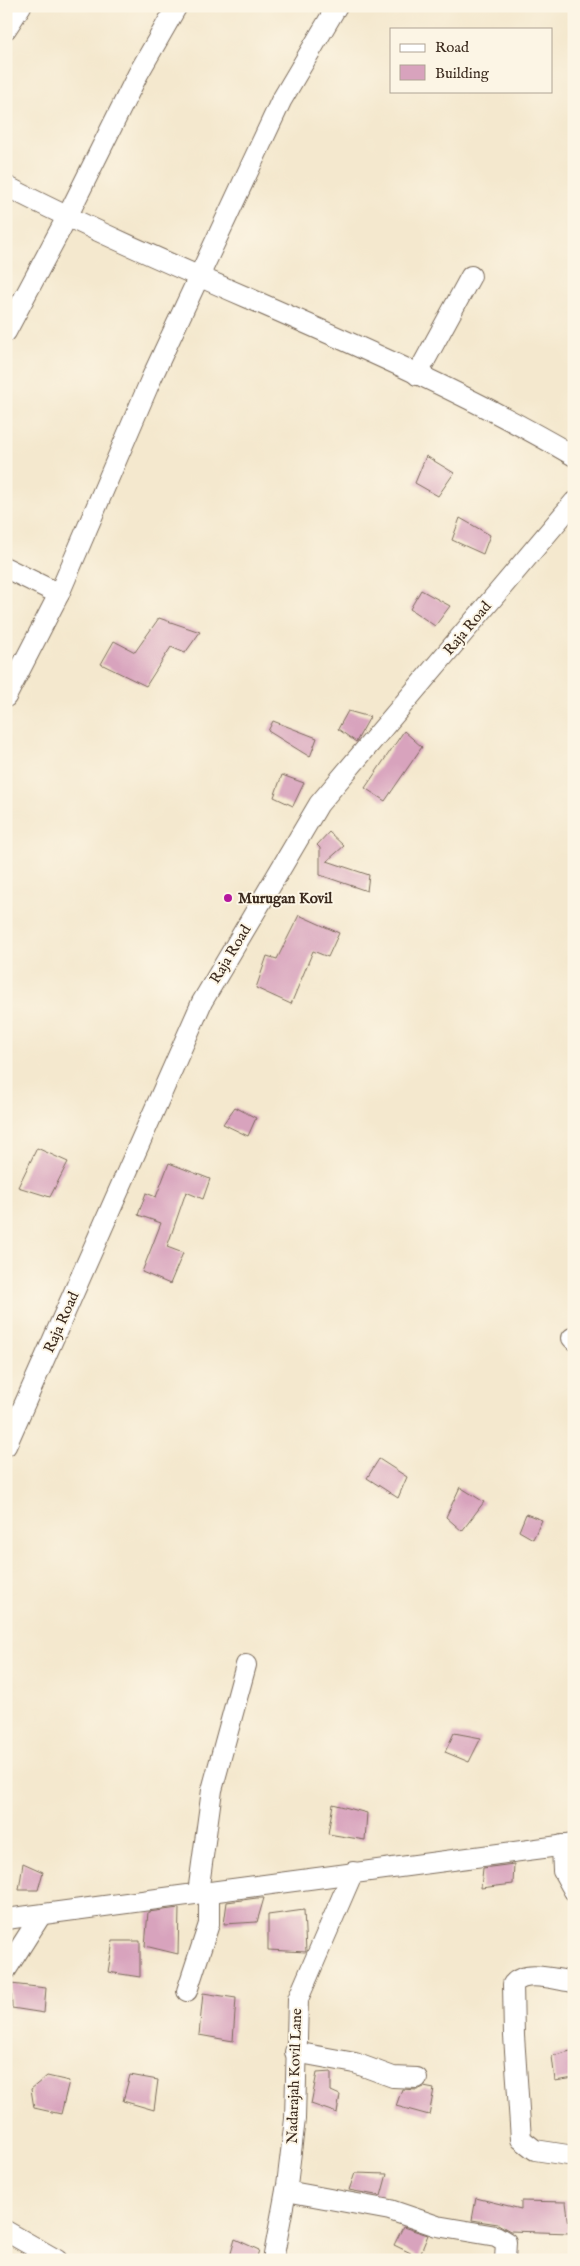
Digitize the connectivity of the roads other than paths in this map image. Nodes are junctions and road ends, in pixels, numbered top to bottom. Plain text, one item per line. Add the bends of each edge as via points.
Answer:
1 (21, 6) edge
2 (177, 6) edge
3 (329, 9) edge
4 (6, 29) edge
5 (6, 186) edge
6 (67, 217) junction
7 (471, 276) dead end
8 (200, 277) junction
9 (6, 332) edge
10 (417, 375) junction
11 (574, 456) edge
12 (574, 502) edge
13 (6, 568) edge
14 (59, 594) junction
15 (6, 697) edge
16 (6, 1446) edge
17 (246, 1665) dead end
18 (568, 1845) edge
19 (353, 1872) junction
20 (574, 1890) edge
21 (203, 1892) junction
22 (41, 1915) junction
23 (6, 1920) edge
24 (6, 1970) edge
25 (574, 1982) edge
26 (186, 1991) dead end
27 (295, 2052) junction
28 (417, 2078) dead end
29 (574, 2156) edge
30 (286, 2191) junction
31 (6, 2231) edge
32 (57, 2260) edge
33 (272, 2260) edge
34 (505, 2260) edge

1 - 4 street
2 - 6 street via 138,74
3 - 8 street via 281,101
5 - 6 street
6 - 8 street
6 - 9 street
7 - 10 street
8 - 10 street
8 - 14 street via 152,377
10 - 11 street
12 - 16 street, Raja Road via 319,804 202,1002
13 - 14 street
14 - 15 street
17 - 21 street via 212,1790
18 - 19 street
18 - 20 street via 563,1871
19 - 21 street
19 - 27 street, Nadarajah Kovil Lane via 298,1999
21 - 22 street
21 - 26 street via 208,1924
22 - 23 street
22 - 24 street
25 - 29 street via 526,1976 513,1984 521,2139 535,2150
27 - 28 street via 356,2063 394,2077
27 - 30 street, Nadarajah Kovil Lane via 295,2119
30 - 33 street, Nadarajah Kovil Lane
30 - 34 street via 390,2210 438,2226 496,2236 506,2242
31 - 32 street

